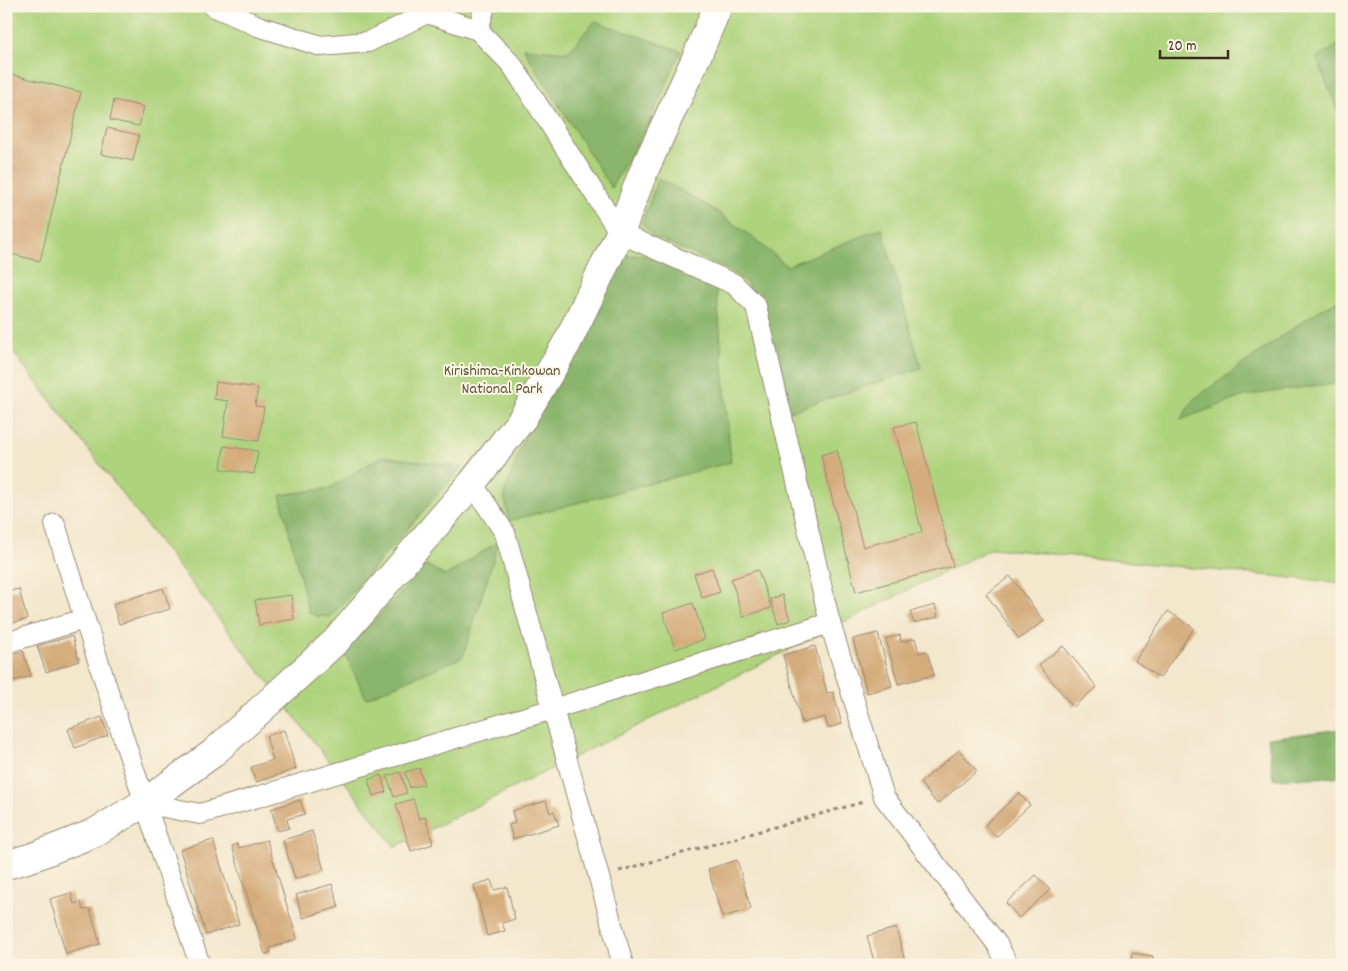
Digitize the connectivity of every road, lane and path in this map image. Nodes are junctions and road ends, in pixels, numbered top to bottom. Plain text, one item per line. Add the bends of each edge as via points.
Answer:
1 (16, 6) edge
2 (213, 6) edge
3 (485, 6) edge
4 (718, 6) edge
5 (426, 10) edge
6 (6, 12) edge
7 (478, 30) junction
8 (620, 233) junction
9 (472, 483) junction
10 (55, 524) dead end
11 (84, 619) junction
12 (830, 623) junction
13 (6, 643) edge
14 (553, 709) junction
15 (884, 797) junction
16 (144, 803) junction
17 (6, 866) edge
18 (599, 876) junction
19 (200, 965) edge
20 (623, 965) edge
21 (1007, 965) edge

1 - 6 path
2 - 5 street via 258,26 321,46 368,42
3 - 7 street
4 - 8 street via 642,175
5 - 7 street
7 - 8 street via 512,65
8 - 9 street via 568,343 522,419
8 - 12 street via 734,284 756,306
9 - 14 street via 505,533
9 - 16 street via 336,641 212,754
10 - 11 street
11 - 13 street
11 - 16 street
12 - 14 street
12 - 15 street
14 - 16 street via 200,814
14 - 18 street
15 - 18 path
15 - 21 street via 997,944
16 - 17 street via 94,833
16 - 19 street
18 - 20 street

